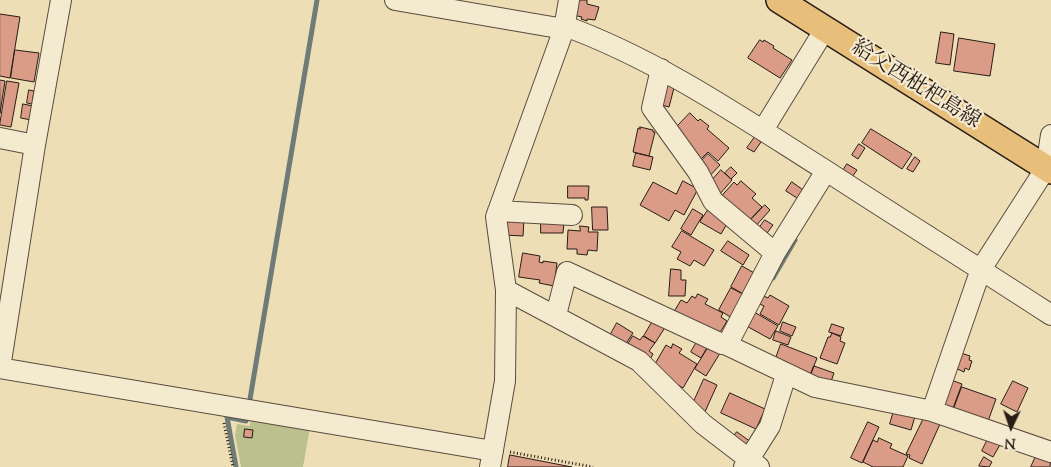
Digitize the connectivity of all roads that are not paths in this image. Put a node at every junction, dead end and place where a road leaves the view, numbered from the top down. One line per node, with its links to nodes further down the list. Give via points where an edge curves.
1 (61, 0): 11 (street)
2 (395, 0): 6 (street)
3 (569, 0): 6 (street)
4 (779, 0): 5 (main road, 給父西枇杷島線)
5 (814, 16): 8 (street); 12 (main road, 給父西枇杷島線)
6 (564, 27): 7 (street, via 597,38); 14 (street)
7 (661, 68): 8 (street); 16 (street, via 652,108 698,172 713,201)
8 (763, 130): 13 (street)
9 (1051, 135): 12 (street)
10 (0, 138): 11 (street)
11 (35, 145): 22 (street)
12 (1048, 170): 17 (street)
13 (826, 171): 16 (street); 17 (street)
14 (498, 211): 15 (street); 18 (street, via 496,217)
15 (572, 215)
16 (775, 253): 21 (street)
17 (981, 269): 19 (street); 24 (street)
18 (506, 290): 20 (street); 26 (street, via 505,381)
19 (1051, 314)
20 (556, 315): 21 (street, via 566,272); 27 (street, via 639,361 703,424)
21 (728, 345): 23 (street)
22 (0, 368): 26 (street)
23 (786, 375): 24 (street, via 815,388); 27 (street, via 770,426)
24 (932, 410): 25 (street)
25 (1051, 452)
26 (492, 456)
27 (750, 464)

